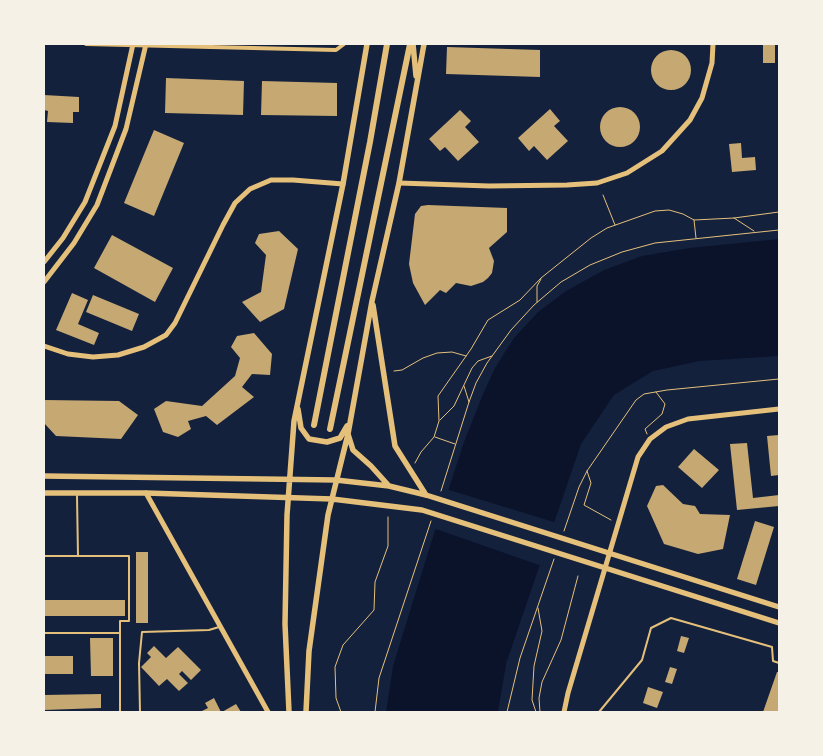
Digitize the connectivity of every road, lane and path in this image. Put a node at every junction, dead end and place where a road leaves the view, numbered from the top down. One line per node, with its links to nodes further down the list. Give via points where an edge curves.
1 (86, 44): 2 (street)
2 (133, 44): 9 (street); 21 (street, via 114,126 85,202)
3 (344, 44): 9 (street, via 336,50)
4 (367, 44): 12 (main road)
5 (387, 44): 38 (highway)
6 (412, 44): 10 (main road); 39 (highway)
7 (424, 44): 10 (main road)
8 (714, 44): 11 (street, via 702,98 690,120 662,150 627,173 597,183 567,185)
9 (146, 45): 23 (street, via 126,129 97,205 74,243)
10 (417, 86): 11 (main road)
11 (399, 183): 24 (main road)
12 (343, 184): 26 (street, via 271,180 250,189 235,204 223,225 176,323 166,335 144,347 118,355 93,357 68,354); 34 (main road)
13 (603, 195): 17 (path)
14 (779, 212): 15 (path)
15 (734, 218): 16 (path); 19 (path)
16 (694, 220): 17 (path, via 669,210 655,211); 20 (path)
17 (615, 226): 22 (path, via 591,238)
18 (779, 230): 19 (path)
19 (756, 232): 20 (path)
20 (696, 238): 25 (path, via 655,243 622,252 561,282)
21 (44, 262)
22 (541, 278): 25 (path); 27 (path, via 520,300 488,320)
23 (44, 282)
24 (372, 301): 36 (main road); 44 (main road, via 395,446)
25 (537, 302): 28 (path)
26 (44, 346)
27 (466, 356): 29 (path, via 452,352 437,353); 37 (path, via 438,396)
28 (493, 356): 31 (path, via 478,361); 33 (path)
29 (394, 371)
30 (779, 379): 32 (path)
31 (464, 386): 33 (path); 37 (path, via 454,406)
32 (656, 392): 42 (path, via 665,404 662,414 645,429); 45 (path, via 644,394 636,400)
33 (469, 402): 43 (path)
34 (298, 404): 36 (main road, via 301,428 309,439 327,442 340,438); 47 (main road)
35 (779, 409): 42 (street, via 688,419 666,427)
36 (350, 421): 40 (main road)
37 (440, 421): 41 (path)
38 (314, 425)
39 (330, 429)
40 (348, 434): 48 (main road); 49 (main road, via 353,450)
41 (434, 437): 43 (path); 44 (path)
42 (650, 439): 59 (street, via 638,457)
43 (456, 445): 50 (path)
44 (409, 468): 54 (main road)
45 (587, 471): 59 (path, via 591,483 584,505); 60 (path)
46 (44, 476): 47 (main road)
47 (290, 479): 48 (main road); 55 (main road)
48 (336, 480): 49 (main road); 56 (main road)
49 (389, 486): 54 (main road)
50 (440, 492)
51 (44, 493): 53 (main road)
52 (146, 493): 53 (main road); 55 (main road); 70 (street)
53 (77, 494): 64 (lane)
54 (426, 495): 62 (main road)
55 (288, 498): 56 (main road); 77 (main road, via 285,624)
56 (332, 499): 65 (main road, via 422,510); 78 (main road, via 309,651)
57 (388, 517): 79 (path, via 388,546 375,582 374,610 343,646 335,668 336,698)
58 (431, 520): 80 (path, via 380,678)
59 (618, 524): 62 (street)
60 (563, 533)
61 (557, 551): 67 (path)
62 (610, 554): 65 (street); 68 (main road)
63 (44, 556): 64 (lane)
64 (78, 556): 71 (lane, via 129,556 130,621 120,621)
65 (605, 567): 69 (main road); 84 (street)
66 (578, 576): 83 (path, via 561,640 542,682)
67 (538, 607): 81 (path, via 520,658); 82 (path, via 542,631 534,666 532,700)
68 (779, 607)
69 (779, 623)
70 (220, 627): 75 (lane, via 142,632); 76 (street)
71 (120, 632): 72 (lane); 74 (lane)
72 (44, 633)
73 (779, 663): 85 (lane, via 773,661 772,647 671,618 651,628 642,660)
74 (120, 712)
75 (140, 712)
76 (268, 712)
77 (289, 712)
78 (306, 712)
79 (341, 712)
80 (375, 712)
81 (507, 712)
82 (536, 712)
83 (540, 712)
84 (564, 712)
85 (599, 712)

